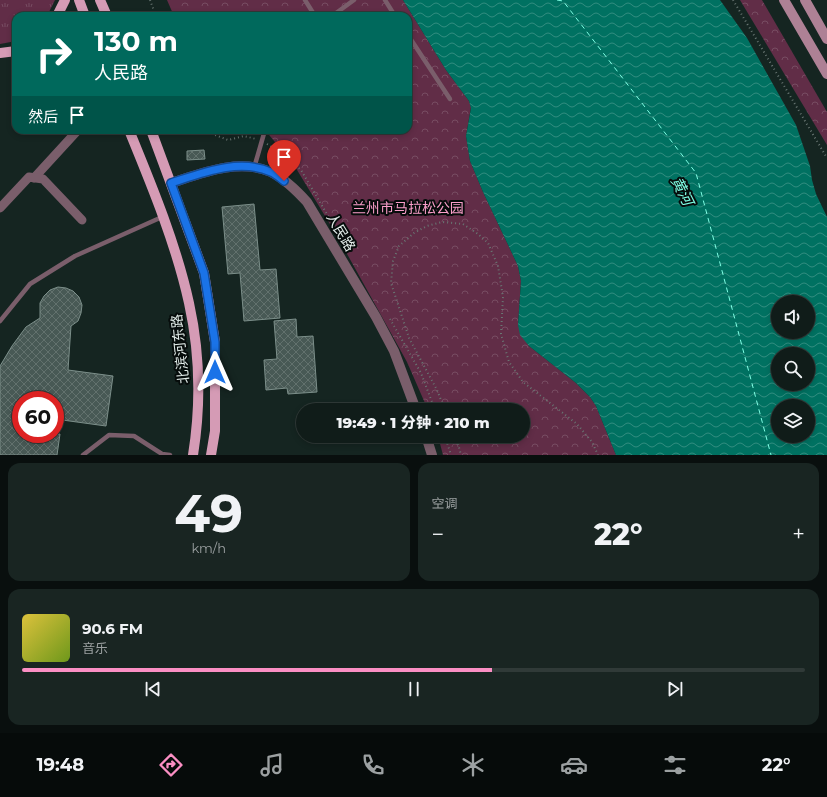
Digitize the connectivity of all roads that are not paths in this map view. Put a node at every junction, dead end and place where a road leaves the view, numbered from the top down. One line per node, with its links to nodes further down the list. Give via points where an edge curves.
1 (65, 0): 9 (main road)
2 (78, 0): 10 (main road)
3 (100, 0): 11 (main road)
4 (305, 0): 12 (lane)
5 (354, 0): 13 (lane)
6 (385, 0): 14 (lane)
7 (784, 0): 19 (main road)
8 (805, 0): 15 (main road)
9 (59, 12)
10 (82, 12)
11 (105, 12)
12 (313, 12)
13 (338, 12)
14 (393, 12)
15 (827, 39)
16 (412, 41): 20 (lane)
17 (12, 52): 18 (main road)
18 (0, 53)
19 (827, 74)
20 (450, 99)
21 (74, 134): 26 (street)
22 (131, 134): 29 (main road, 北滨河东路)
23 (153, 134): 27 (main road)
24 (264, 134): 25 (lane)
25 (254, 168): 27 (street, 人民路, via 223,168); 32 (street, 人民路, via 271,172 296,190 307,202 394,351)
26 (34, 178): 28 (street, via 29,177); 30 (street, via 43,178)
27 (171, 183): 37 (main road, via 204,273 215,342 215,431)
28 (0, 208)
29 (162, 217): 31 (lane, via 74,256 30,284); 36 (main road, 北滨河东路, via 189,303 196,352 198,398)
30 (82, 220)
31 (0, 321)
32 (413, 403)
33 (428, 443): 38 (street)
34 (83, 455): 35 (lane, via 109,435 134,436 162,454)
35 (170, 455)
36 (193, 455)
37 (211, 455)
38 (432, 455)

